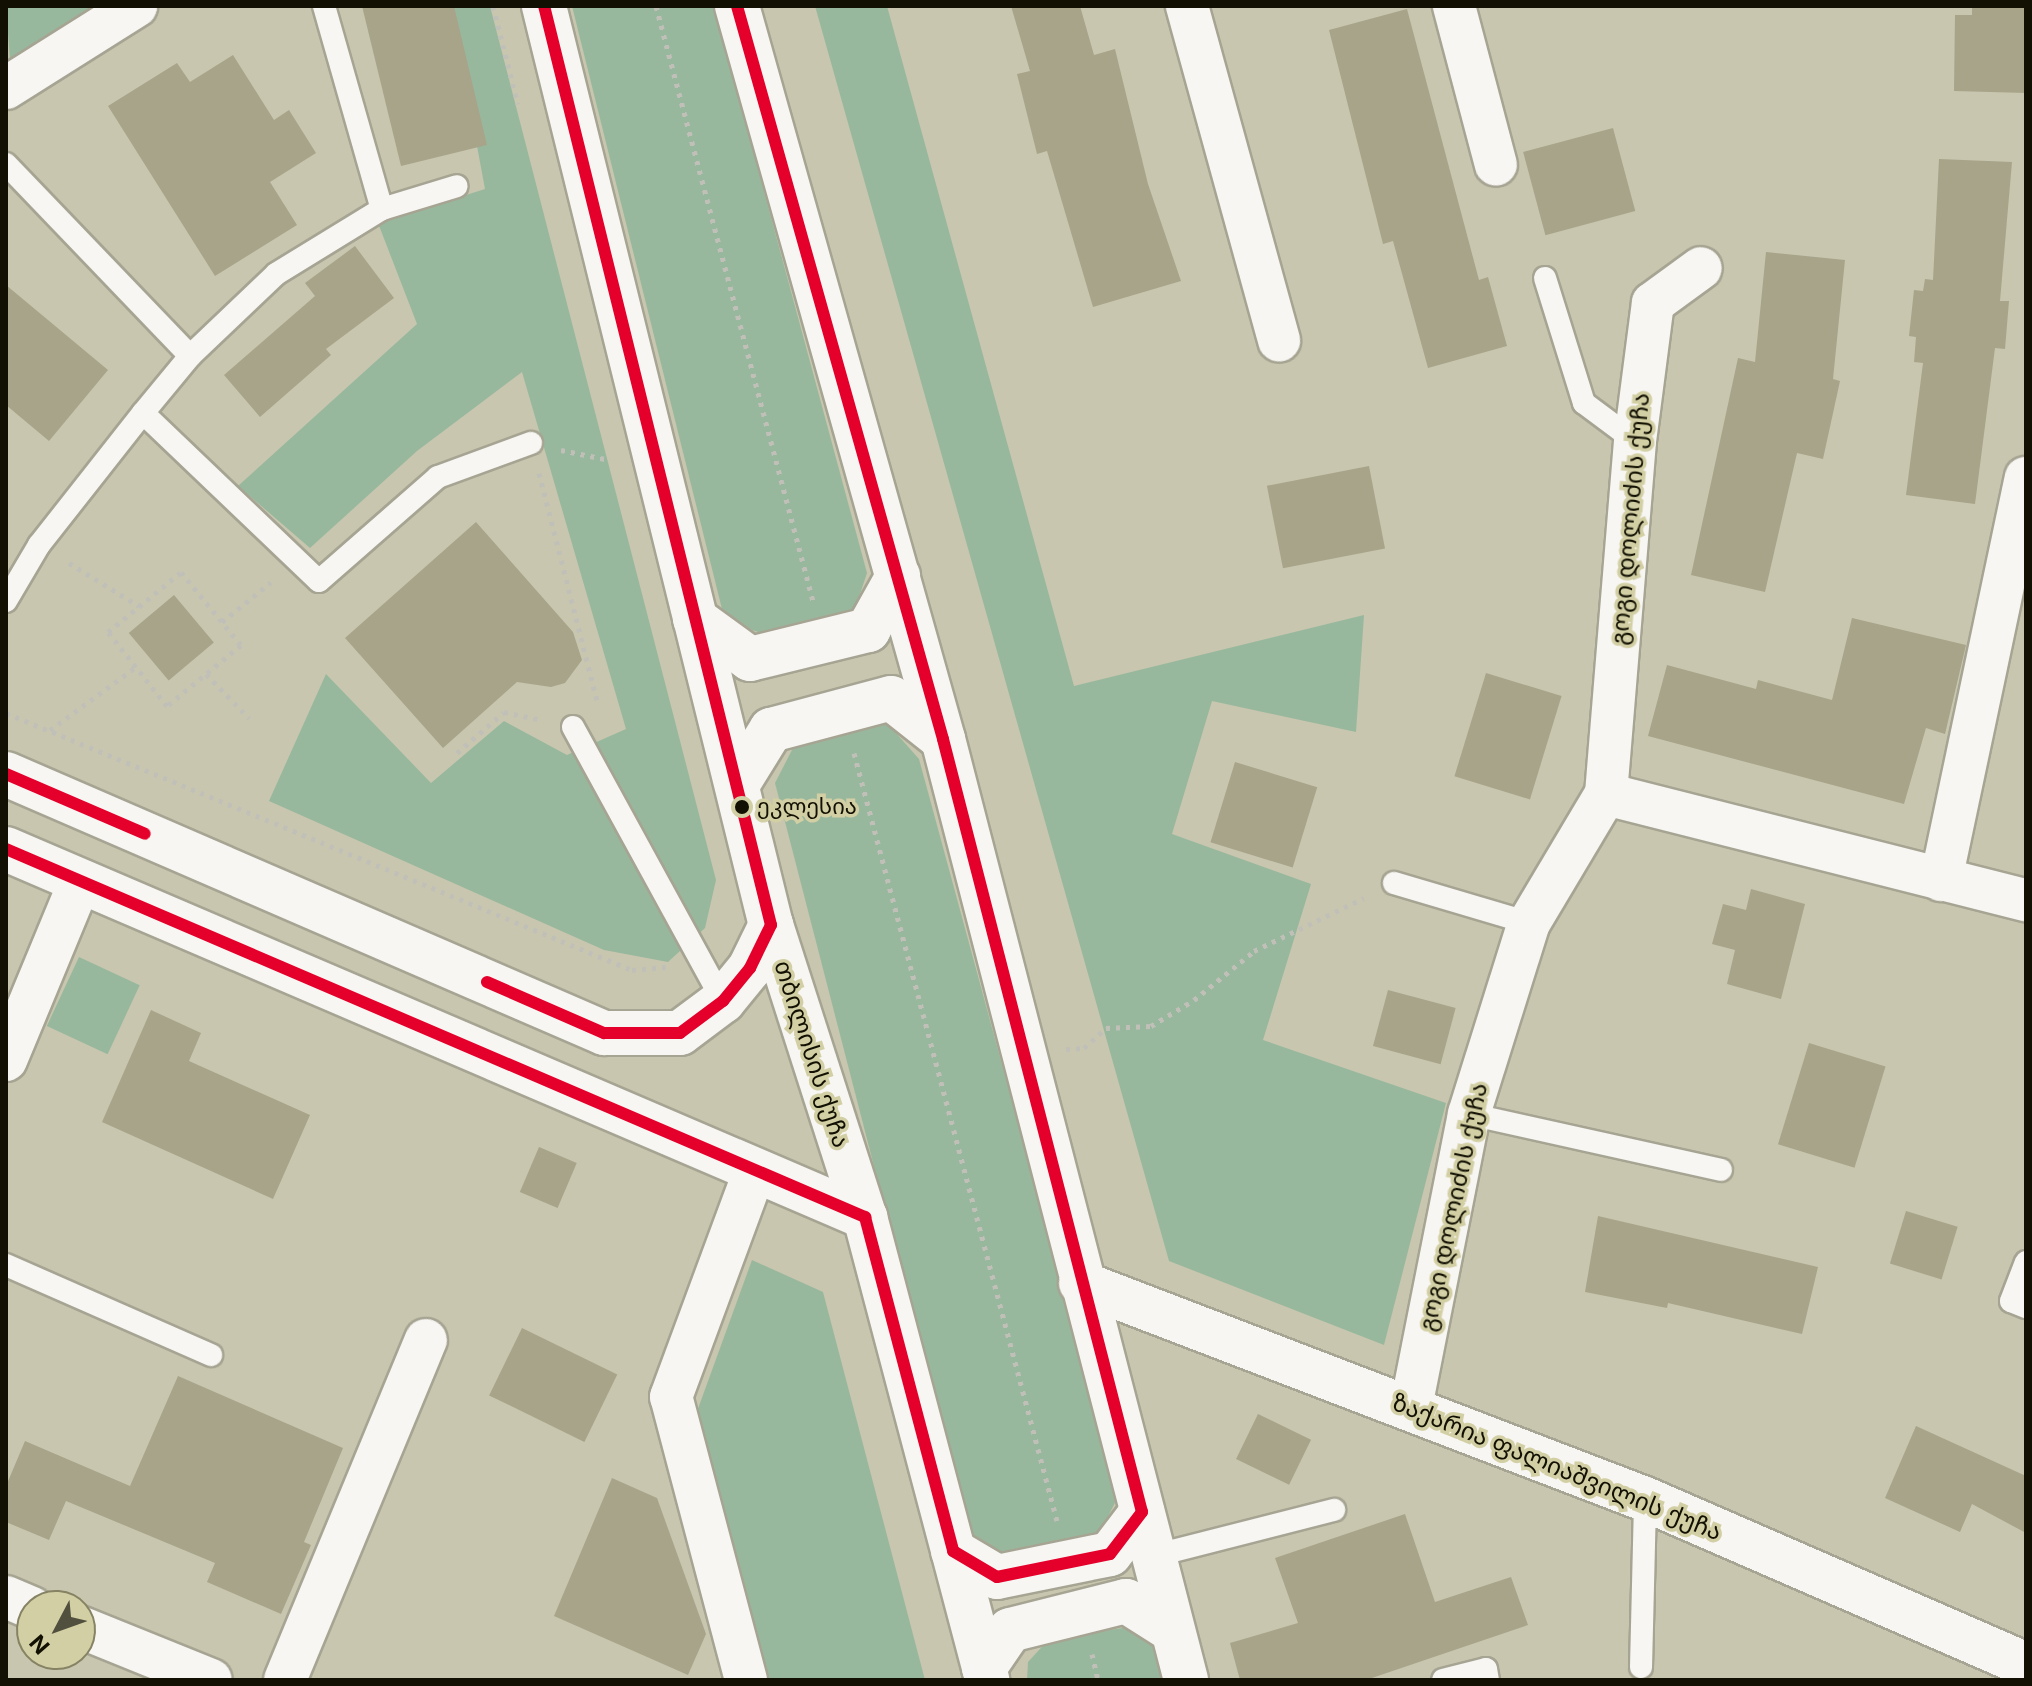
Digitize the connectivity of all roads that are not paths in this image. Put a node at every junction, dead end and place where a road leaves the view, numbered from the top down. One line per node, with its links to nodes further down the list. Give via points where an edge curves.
1 (136, 6): 7 (street)
2 (324, 6): 11 (lane)
3 (544, 6): 22 (main road, თბილისის ქუჩა)
4 (737, 6): 20 (main road)
5 (1187, 6): 14 (street)
6 (1454, 6): 9 (street)
7 (6, 88)
8 (6, 164): 15 (lane)
9 (1496, 165)
10 (457, 186): 11 (lane)
11 (382, 209): 15 (lane, via 276,274)
12 (1701, 268): 17 (street, გოგი დოლიძის ქუჩა, via 1653,303)
13 (1545, 278): 17 (lane, via 1584,403)
14 (1279, 341)
15 (190, 356): 16 (lane)
16 (143, 413): 18 (lane, via 319,581 438,477); 21 (lane, via 39,545)
17 (1635, 441): 27 (street, გოგი დოლიძის ქუჩა)
18 (531, 443)
19 (2026, 478): 29 (street)
20 (898, 576): 22 (main road, via 868,630 750,659); 24 (main road)
21 (6, 601)
22 (695, 619): 26 (main road, თბილისის ქუჩა)
23 (573, 727): 35 (lane)
24 (943, 739): 26 (main road, via 891,698 771,730); 43 (main road, via 1027,1052)
25 (6, 774): 35 (main road, via 604,1033 680,1033)
26 (737, 785): 34 (main road, თბილისის ქუჩა)
27 (1606, 794): 29 (street); 33 (street, გოგი დოლიძის ქუჩა)
28 (6, 849): 30 (main road)
29 (1941, 880): 32 (street)
30 (80, 881): 36 (street); 38 (main road)
31 (1394, 883): 33 (lane)
32 (2026, 900)
33 (1529, 923): 37 (street, გოგი დოლიძის ქუჩა)
34 (771, 925): 35 (main road, via 750,968); 40 (main road, თბილისის ქუჩა)
35 (723, 1001)
36 (6, 1060)
37 (1469, 1114): 39 (lane); 47 (street, გოგი დოლიძის ქუჩა)
38 (755, 1170): 40 (main road); 60 (street, via 671,1397)
39 (1721, 1170)
40 (865, 1217): 51 (main road, თბილისის ქუჩა)
41 (2026, 1262): 44 (lane, via 2011,1301)
42 (6, 1265): 46 (lane)
43 (1081, 1283): 47 (main road, ზაქარია ფალიაშვილის ქუჩა); 50 (main road)
44 (2026, 1307)
45 (426, 1340): 59 (street)
46 (211, 1355)
47 (1411, 1407): 48 (main road, ზაქარია ფალიაშვილის ქუჩა)
48 (1645, 1499): 55 (main road, ზაქარია ფალიაშვილის ქუჩა); 56 (lane)
49 (1334, 1510): 52 (lane)
50 (1142, 1512): 51 (main road, via 1110,1554 997,1577); 52 (main road)
51 (953, 1551): 57 (main road, თბილისის ქუჩა)
52 (1153, 1556): 53 (main road)
53 (1172, 1630): 57 (main road, via 1126,1601 1010,1630); 61 (main road)
54 (96, 1633): 58 (street)
55 (2026, 1665)
56 (1641, 1667)
57 (986, 1674)
58 (211, 1680)
59 (285, 1680)
60 (746, 1680)
61 (1186, 1680)
62 (1443, 1680): 63 (lane, via 1486,1669)
63 (1488, 1680)

